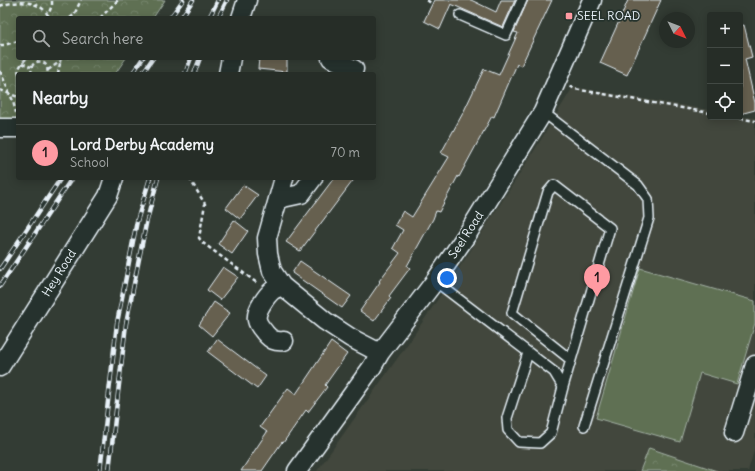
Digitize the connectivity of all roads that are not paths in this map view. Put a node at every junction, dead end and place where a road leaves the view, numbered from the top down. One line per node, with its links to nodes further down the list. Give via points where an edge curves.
1 (522, 0): 3 (lane, via 506,35)
2 (592, 0): 8 (street, Seel Road)
3 (460, 15)
4 (232, 60): 7 (street)
5 (335, 60): 6 (street)
6 (354, 69)
7 (228, 72)
8 (543, 112): 13 (street, Seel Road); 22 (lane, via 638,185 648,199 649,218)
9 (113, 180): 20 (street, Hey Road, via 108,196)
10 (283, 180): 12 (street)
11 (312, 180): 12 (street, via 301,194)
12 (278, 199): 14 (street, via 267,238)
13 (435, 281): 16 (street, Seel Road); 17 (lane)
14 (276, 290): 15 (street, via 259,308 256,318 259,326 275,342); 16 (street, via 351,338)
15 (284, 341)
16 (380, 353): 24 (street, Seel Road)
17 (528, 353): 21 (lane, via 554,372); 21 (lane, via 507,418 508,430 519,442 540,443 551,433)
18 (571, 360): 18 (lane, via 610,228 554,185 548,192 512,313); 21 (lane)
19 (755, 365): 23 (street)
20 (0, 367)
21 (562, 387)
22 (584, 426)
23 (734, 433)
24 (297, 471)

